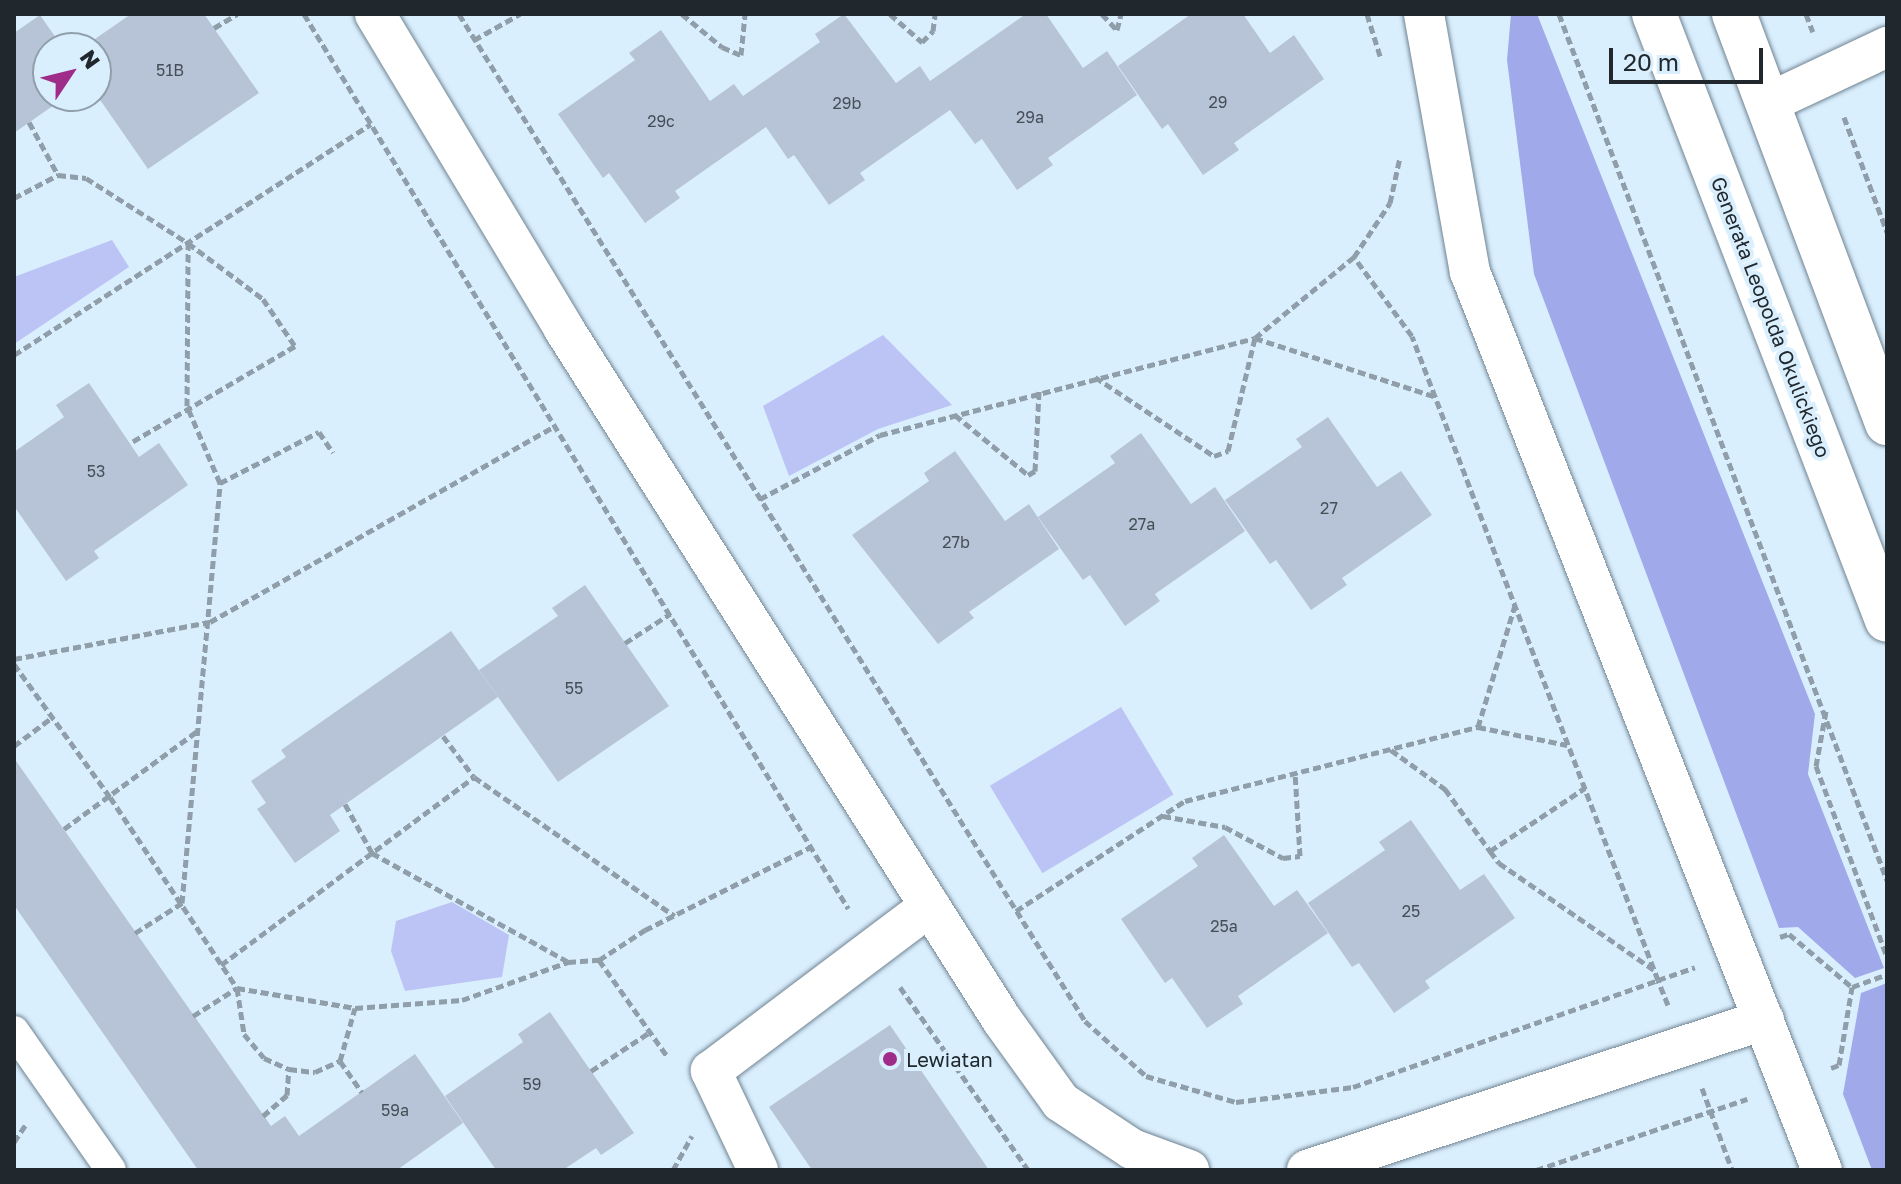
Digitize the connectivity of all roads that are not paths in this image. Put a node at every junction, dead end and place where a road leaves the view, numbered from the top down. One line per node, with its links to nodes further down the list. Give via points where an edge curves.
1 (375, 14): 9 (street, via 564,329)
2 (1424, 14): 10 (street, via 1470,272)
3 (1654, 14): 8 (main road, Generała Leopolda Okulickiego)
4 (1734, 14): 6 (main road)
5 (1887, 47): 6 (street)
6 (1768, 103): 7 (main road)
7 (1887, 423)
8 (1887, 620)
9 (930, 906): 13 (street, via 711,1071); 14 (street, via 1061,1102 1132,1149)
10 (1764, 1020): 15 (street); 16 (street)
11 (14, 1031): 12 (street)
12 (111, 1170)
13 (758, 1170)
14 (1189, 1170)
15 (1307, 1170)
16 (1822, 1170)

